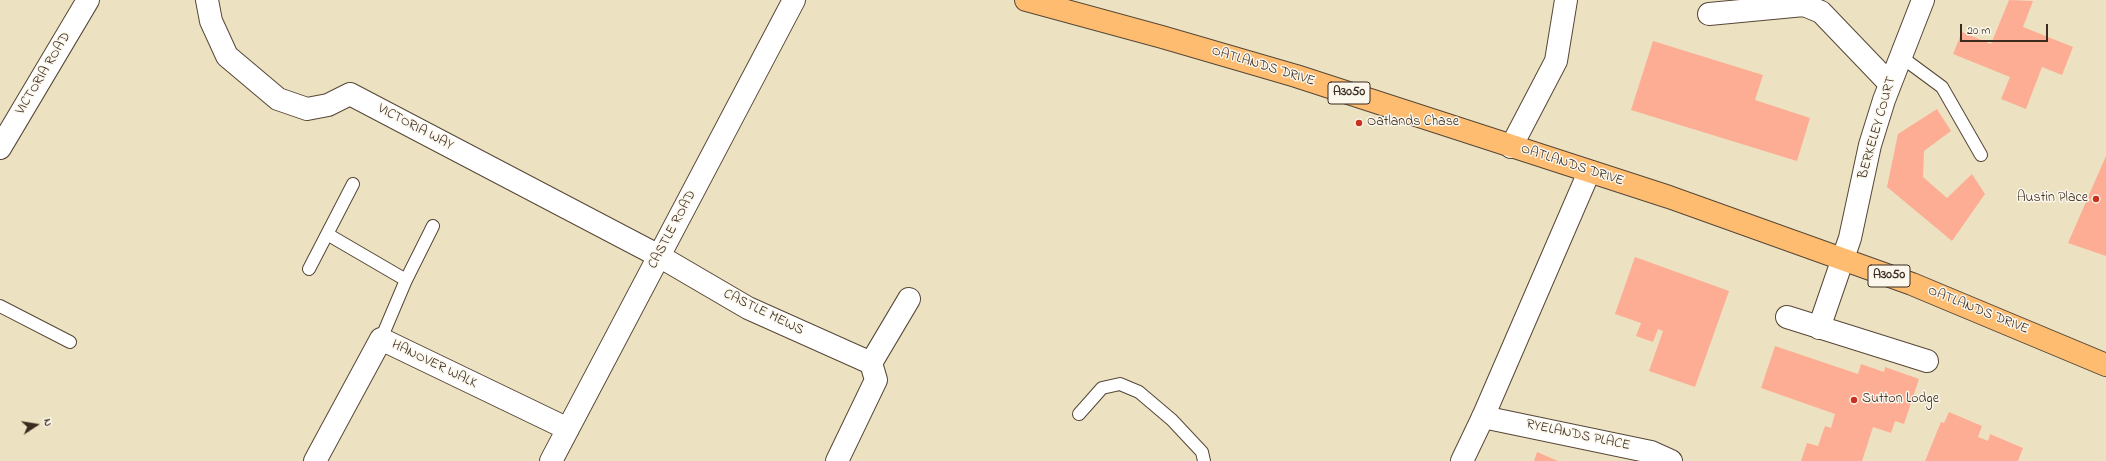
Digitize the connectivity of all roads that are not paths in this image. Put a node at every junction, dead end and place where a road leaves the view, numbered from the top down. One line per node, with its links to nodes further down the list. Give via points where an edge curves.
1 (88, 0): 11 (street, VICTORIA ROAD)
2 (207, 0): 18 (street, VICTORIA WAY, via 211,21 227,56 278,99 307,109 328,105 350,94)
3 (794, 0): 18 (street, CASTLE ROAD)
4 (1026, 0): 12 (main road, OATLANDS DRIVE / A3050, via 1162,36 1296,76)
5 (1566, 0): 12 (street, via 1556,61)
6 (1923, 0): 9 (street, BERKELEY COURT)
7 (1827, 6): 8 (street, via 1804,5); 10 (street)
8 (1709, 14)
9 (1900, 56): 10 (street, BERKELEY COURT); 13 (lane, via 1942,87)
10 (1890, 84): 19 (street, BERKELEY COURT, via 1870,145 1850,238)
11 (3, 138)
12 (1511, 147): 14 (main road, OATLANDS DRIVE / A3050)
13 (1981, 155)
14 (1588, 172): 19 (main road, OATLANDS DRIVE / A3050, via 1669,197); 32 (street)
15 (353, 184): 17 (lane)
16 (433, 226): 21 (lane)
17 (327, 234): 20 (lane); 21 (lane)
18 (659, 256): 29 (street, CASTLE MEWS, via 748,308); 33 (street, CASTLE ROAD)
19 (1842, 259): 25 (street, BERKELEY COURT); 30 (main road, OATLANDS DRIVE / A3050, via 1912,284)
20 (309, 269)
21 (406, 280): 26 (lane)
22 (909, 299): 29 (street)
23 (0, 306): 27 (lane)
24 (1787, 318): 25 (street)
25 (1819, 328): 28 (street)
26 (381, 340): 33 (street, HANOVER WALK); 34 (street, HANOVER WALK)
27 (70, 342)
28 (1927, 361)
29 (871, 363): 36 (street, via 876,380)
30 (2106, 364)
31 (1079, 414): 37 (lane, via 1102,388 1120,384 1139,392 1172,420 1202,452)
32 (1484, 417): 38 (street); 39 (street, RYELANDS PLACE, via 1644,450)
33 (568, 429): 35 (street, CASTLE ROAD)
34 (316, 461)
35 (551, 461)
36 (837, 461)
37 (1204, 461)
38 (1462, 461)
39 (1671, 461)

